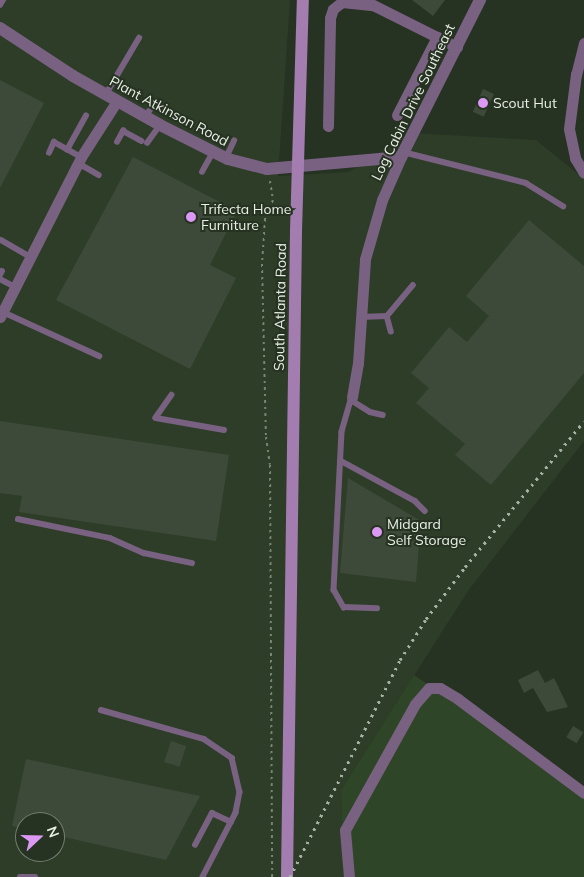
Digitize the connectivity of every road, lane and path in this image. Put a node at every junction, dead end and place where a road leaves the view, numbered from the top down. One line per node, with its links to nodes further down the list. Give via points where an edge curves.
1 (3, 0): 4 (lane)
2 (303, 0): 25 (main road, South Atlanta Road)
3 (480, 0): 9 (street, Log Cabin Drive Southeast)
4 (0, 5)
5 (0, 28): 10 (street, Plant Atkinson Road)
6 (437, 37): 9 (street); 12 (street); 16 (street, via 373,6 342,2 333,9 330,18)
7 (139, 38): 10 (lane)
8 (584, 43): 28 (street, via 576,74 569,129 575,158)
9 (457, 47): 22 (street, Log Cabin Drive Southeast)
10 (111, 98): 14 (street, Plant Atkinson Road); 24 (street)
11 (156, 101): 14 (lane)
12 (397, 115)
13 (86, 116): 19 (lane)
14 (145, 117): 15 (street, Plant Atkinson Road)
15 (160, 125): 18 (lane, via 145,142 123,131); 20 (street, Plant Atkinson Road)
16 (328, 126)
17 (234, 141): 23 (lane)
18 (117, 142)
19 (67, 150): 21 (lane, via 54,142); 24 (lane)
20 (213, 152): 23 (street, Plant Atkinson Road); 27 (lane)
21 (48, 153)
22 (402, 155): 25 (street, Plant Atkinson Road); 30 (lane, via 526,183); 37 (street, Log Cabin Drive Southeast, via 382,200 369,244)
23 (226, 158): 26 (street, Plant Atkinson Road)
24 (80, 160): 29 (lane); 32 (street)
25 (298, 166): 26 (street, Plant Atkinson Road); 58 (main road, South Atlanta Road)
26 (266, 169): 57 (path, via 273,192 265,219 262,264 266,437 270,465)
27 (202, 172)
28 (584, 172)
29 (99, 175)
30 (563, 206)
31 (1, 240): 32 (lane)
32 (31, 257): 35 (street)
33 (1, 275): 35 (lane)
34 (413, 285): 38 (lane)
35 (15, 287): 36 (street)
36 (1, 315): 40 (lane)
37 (360, 316): 38 (lane); 42 (street, Log Cabin Drive Southeast, via 358,363)
38 (387, 316): 39 (lane)
39 (391, 331)
40 (100, 356)
41 (172, 395): 44 (lane, via 156,418)
42 (351, 398): 43 (lane, via 370,412); 45 (lane, via 344,420)
43 (384, 415)
44 (224, 430)
45 (341, 461): 46 (lane, via 415,501); 49 (lane, via 334,590 344,607)
46 (424, 511)
47 (18, 519): 48 (lane, via 110,538 144,553)
48 (192, 563)
49 (377, 608)
50 (101, 710): 52 (lane, via 204,739 232,758 240,792)
51 (584, 793): 59 (street, via 486,718 440,688 429,688 415,704 345,830)
52 (231, 822): 53 (lane, via 212,813); 56 (lane)
53 (195, 845)
54 (20, 877): 55 (lane)
55 (36, 877)
56 (203, 877)
57 (272, 877)
58 (287, 877)
59 (349, 877)

